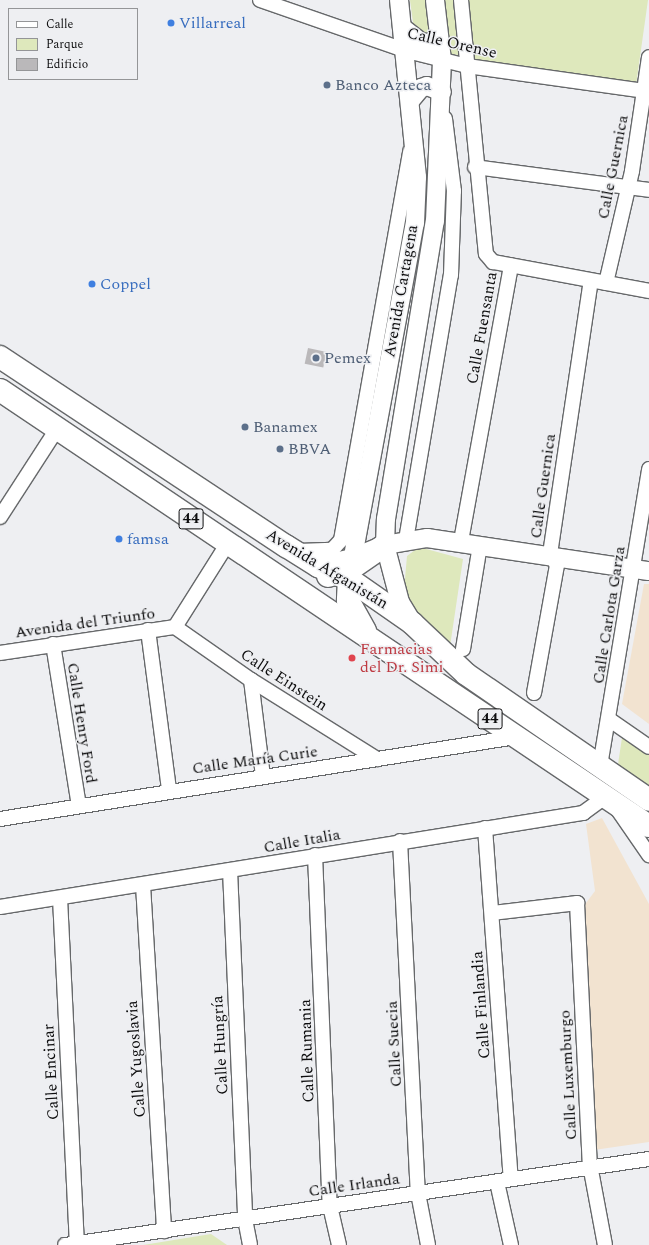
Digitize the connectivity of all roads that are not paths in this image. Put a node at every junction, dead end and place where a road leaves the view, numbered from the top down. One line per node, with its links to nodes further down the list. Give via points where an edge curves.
1 (260, 0): 7 (street, Calle Orense)
2 (400, 0): 5 (street, Avenida Cartagena)
3 (435, 0): 6 (street, Avenida Cartagena)
4 (461, 0): 10 (street, Calle Fuensanta)
5 (404, 28): 6 (street, via 422,43); 7 (street, Avenida Cartagena)
6 (440, 42): 9 (street, Avenida Cartagena)
7 (407, 52): 9 (street, Calle Orense); 13 (street, Avenida Cartagena)
8 (649, 57): 11 (street, Calle Guernica)
9 (442, 60): 10 (street, Calle Orense); 12 (street, Avenida Cartagena)
10 (467, 66): 11 (street, Calle Orense); 15 (street, Calle Fuensanta)
11 (644, 91): 16 (street, Calle Guernica)
12 (442, 92): 13 (street, via 427,86 421,88); 28 (street, via 454,191 451,275); 31 (street, Avenida Cartagena, via 435,221 386,519)
13 (410, 101): 14 (street, Avenida Cartagena)
14 (414, 135): 33 (street, via 341,540 332,550); 35 (street, Avenida Cartagena, via 417,177 414,223)
15 (475, 167): 16 (street); 18 (street, Calle Fuensanta, via 486,254 492,262)
16 (628, 187): 17 (street); 20 (street, Calle Guernica)
17 (649, 190)
18 (511, 265): 19 (street); 29 (street, Calle Fuensanta)
19 (591, 281): 20 (street); 34 (street, Calle Guernica)
20 (606, 283): 21 (street)
21 (649, 291)
22 (0, 357): 25 (main road, Avenida Afganistán / 44)
23 (0, 390): 24 (main road, Avenida Afganistán / 44)
24 (58, 429): 25 (main road, via 82,424 127,450); 27 (street); 30 (main road, Avenida Afganistán / 44)
25 (140, 450): 33 (main road, Avenida Afganistán / 44)
26 (649, 469): 36 (street, Calle Carlota Garza)
27 (1, 514)
28 (406, 540): 29 (street); 31 (street)
29 (461, 541): 32 (street)
30 (228, 543): 35 (main road, via 297,575 312,578); 38 (street); 40 (main road, Avenida Afganistán / 44)
31 (385, 544): 35 (main road); 37 (street, Avenida Cartagena, via 400,602)
32 (480, 545): 34 (street); 42 (street)
33 (294, 550): 35 (main road, Avenida Afganistán / 44, via 318,566)
34 (550, 554): 36 (street); 45 (street, Calle Guernica, via 557,565)
35 (347, 570): 37 (main road, Avenida Afganistán / 44); 40 (main road, via 348,600)
36 (641, 570): 46 (street, Calle Carlota Garza)
37 (412, 623): 50 (main road, Avenida Afganistán / 44, via 466,674)
38 (174, 627): 39 (street, Avenida del Triunfo); 44 (street, Calle Einstein)
39 (148, 630): 41 (street, Avenida del Triunfo); 52 (street)
40 (367, 634): 47 (main road, Avenida Afganistán / 44)
41 (53, 644): 43 (street, Avenida del Triunfo); 55 (street, Calle Henry Ford)
42 (463, 649)
43 (0, 653)
44 (251, 680): 49 (street, Calle Einstein); 51 (street)
45 (534, 693)
46 (610, 720): 48 (street); 50 (street, Calle Carlota Garza)
47 (516, 736): 49 (street, Calle María Curie); 54 (main road, Avenida Afganistán / 44)
48 (649, 747)
49 (377, 759): 51 (street, Calle María Curie)
50 (600, 766): 53 (main road, Avenida Afganistán / 44)
51 (263, 776): 52 (street, Calle María Curie)
52 (169, 790): 55 (street, Calle María Curie)
53 (646, 798)
54 (609, 800): 57 (main road, Avenida Afganistán / 44); 58 (street, Calle Italia, via 583,813); 61 (street)
55 (79, 806): 56 (street, Calle María Curie)
56 (0, 819)
57 (640, 821)
58 (485, 828): 59 (street, Calle Italia); 66 (street, Calle Finlandia)
59 (400, 841): 60 (street, Calle Italia); 70 (street, Calle Suecia)
60 (315, 855): 62 (street, Calle Italia); 71 (street, Calle Rumania)
61 (649, 855)
62 (230, 870): 63 (street, Calle Italia); 72 (street, Calle Hungría)
63 (142, 885): 64 (street, Calle Italia); 73 (street, Calle Yugoslavia)
64 (60, 898): 65 (street, Calle Italia); 74 (street, Calle Encinar)
65 (0, 907)
66 (492, 913): 68 (street, Calle Luxemburgo, via 577,903); 69 (street, Calle Finlandia)
67 (649, 1158): 68 (street, Calle Irlanda)
68 (590, 1165): 69 (street, Calle Irlanda); 79 (street, Calle Luxemburgo)
69 (504, 1180): 70 (street, Calle Irlanda); 78 (street, Calle Finlandia)
70 (418, 1193): 71 (street, Calle Irlanda); 77 (street, Calle Suecia)
71 (330, 1206): 72 (street, Calle Irlanda); 76 (street, Calle Rumania)
72 (245, 1219): 73 (street, Calle Irlanda); 75 (street, Calle Hungría)
73 (164, 1231): 74 (street, Calle Irlanda)
74 (73, 1244)
75 (250, 1245)
76 (339, 1245)
77 (428, 1245)
78 (511, 1245)
79 (605, 1245)

